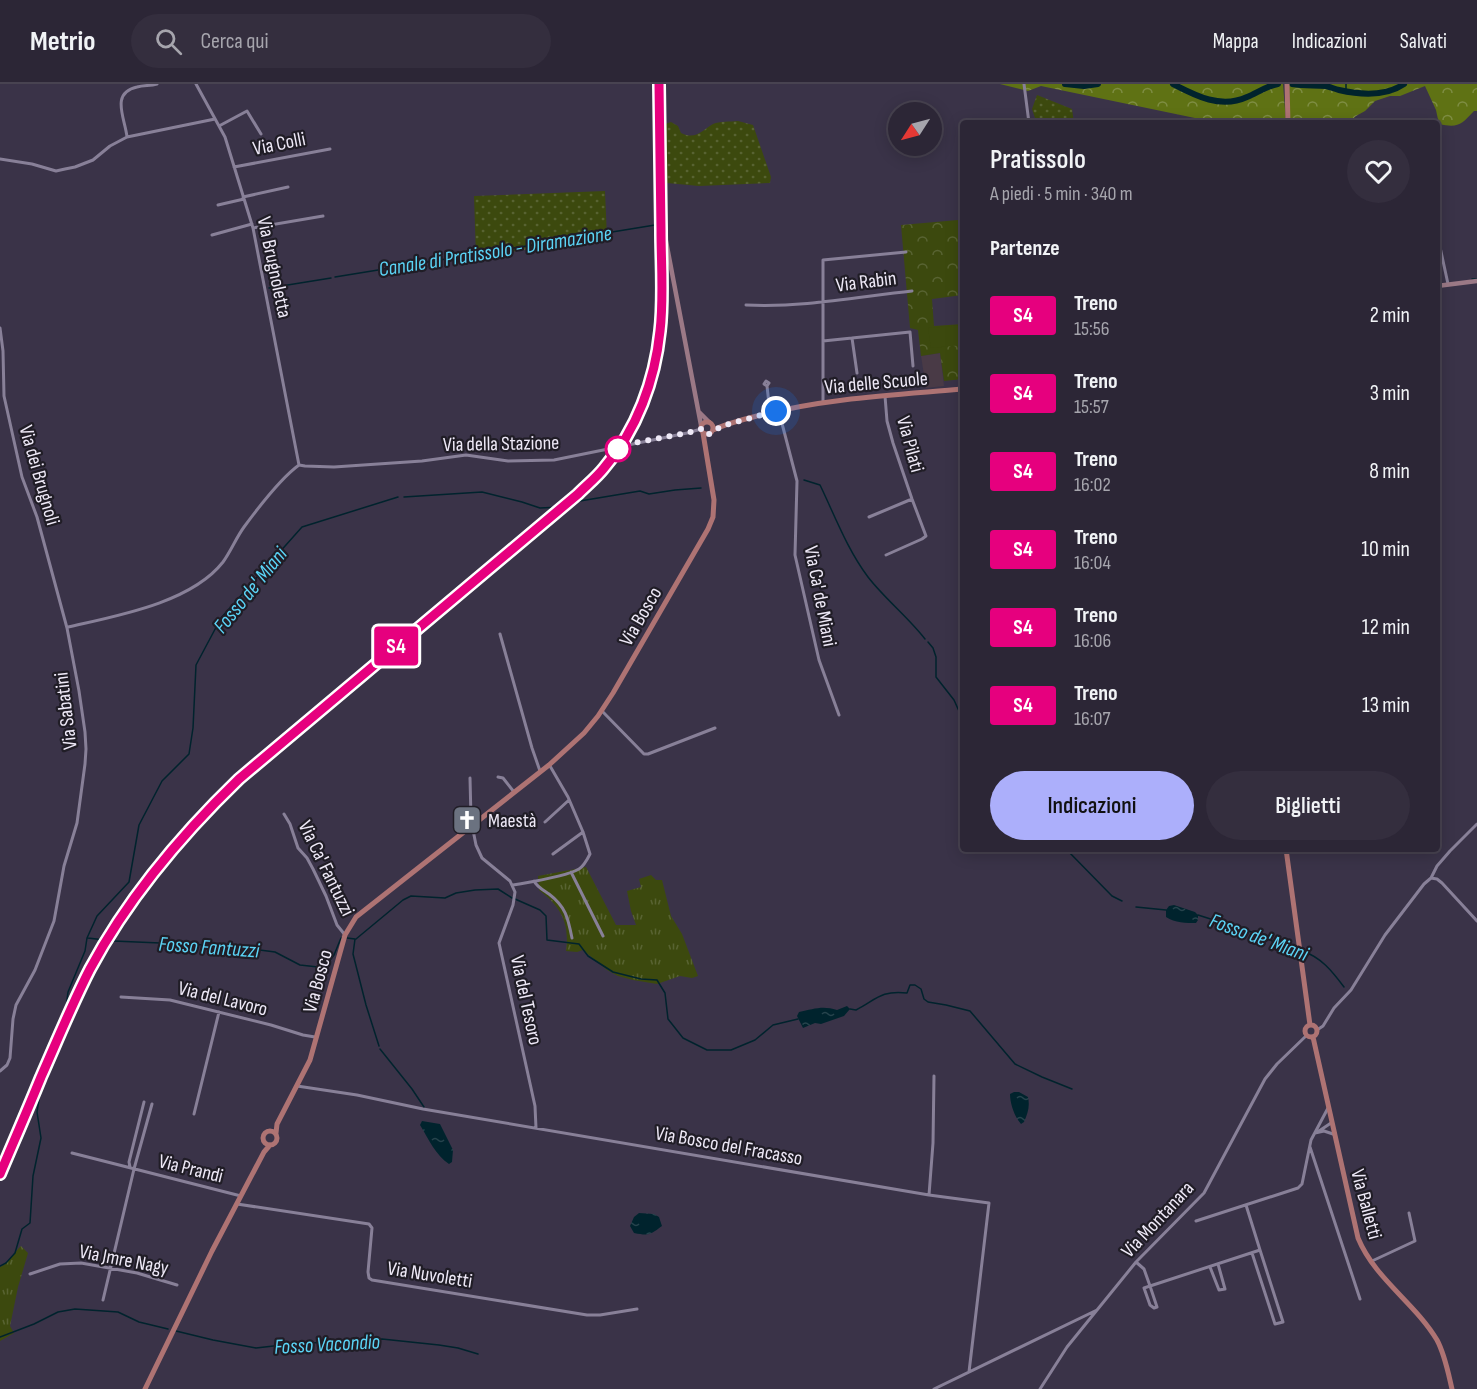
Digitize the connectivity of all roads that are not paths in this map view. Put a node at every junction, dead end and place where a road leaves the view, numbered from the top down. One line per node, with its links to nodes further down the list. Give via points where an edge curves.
1 (157, 84): 11 (street, via 129,90 120,100)
2 (196, 84): 6 (street, Via Brugnoletta)
3 (662, 84): 40 (main road, Via Bosco, via 665,236)
4 (1024, 84): 7 (street)
5 (1287, 84): 8 (main road)
6 (215, 119): 9 (street, Via Brugnoletta); 11 (street)
7 (1029, 120)
8 (1288, 120)
9 (219, 126): 10 (street, via 247,111); 14 (street, Via Brugnoletta)
10 (261, 134)
11 (127, 137): 13 (street, via 93,160 56,171)
12 (330, 149): 14 (street, Via Colli)
13 (0, 159)
14 (234, 167): 16 (street, Via Brugnoletta)
15 (288, 187): 16 (street)
16 (243, 198): 17 (street); 19 (street, Via Brugnoletta)
17 (218, 205)
18 (322, 216): 19 (street)
19 (253, 226): 20 (street); 48 (street, Via Brugnoletta)
20 (212, 236)
21 (1440, 247): 24 (street)
22 (906, 252): 27 (street, via 823,260)
23 (1477, 281): 24 (main road)
24 (1448, 284): 25 (main road)
25 (1440, 285)
26 (912, 291): 27 (street, Via Rabin)
27 (823, 302): 28 (street, Via Rabin); 33 (street)
28 (746, 305)
29 (0, 328): 52 (street, Via dei Brugnoli, via 4,396 22,477)
30 (910, 332): 31 (street); 32 (street); 34 (street)
31 (915, 332)
32 (852, 338): 33 (street); 35 (street)
33 (823, 340): 39 (street)
34 (913, 366)
35 (857, 373)
36 (767, 386): 42 (street)
37 (960, 389): 38 (main road, Via delle Scuole)
38 (885, 396): 39 (main road, Via delle Scuole); 49 (street, Via Pilati, via 887,421)
39 (823, 402): 41 (main road, Via delle Scuole)
40 (698, 410): 43 (main road, Via Bosco); 45 (main road, Via Bosco)
41 (778, 411): 42 (main road, Via delle Scuole); 55 (street, Via Ca' de Miani, via 797,481 795,555 802,594 819,660)
42 (770, 413): 44 (main road, Via delle Scuole)
43 (710, 422): 44 (main road); 45 (main road, via 704,422); 46 (main road, Via Bosco)
44 (722, 426): 46 (main road, Via delle Scuole)
45 (702, 429): 46 (main road, via 707,434); 47 (main road, Via Bosco); 48 (street, Via della Stazione, via 554,459 508,461 466,455 334,467)
46 (712, 431): 47 (main road, Via Bosco)
47 (707, 452): 54 (main road, Via Bosco, via 715,509 710,524)
48 (299, 465): 52 (street, via 244,526 222,562 205,580 133,611)
49 (912, 499): 50 (street, Via Pilati); 51 (street, Via Pilati, via 926,536)
50 (869, 517)
51 (886, 555)
52 (67, 628): 84 (street, Via Sabatini, via 86,740 80,805 54,921 18,1001 9,1062)
53 (500, 634): 58 (street)
54 (602, 711): 56 (street, via 644,754); 57 (main road, Via Bosco)
55 (839, 715)
56 (715, 728)
57 (549, 765): 58 (main road, Via Bosco); 62 (street)
58 (541, 772): 61 (main road, Via Bosco)
59 (498, 777): 61 (street)
60 (470, 778): 65 (street)
61 (514, 792): 65 (main road, Via Bosco)
62 (569, 800): 64 (street); 67 (street)
63 (284, 814): 76 (street, Via Ca' Fantuzzi, via 298,848 314,868)
64 (545, 822)
65 (472, 824): 73 (street, via 482,858); 76 (main road, Via Bosco, via 368,906)
66 (1477, 824): 71 (street, via 1450,851)
67 (583, 832): 69 (street); 70 (street, via 590,854 580,868)
68 (1286, 852): 80 (main road)
69 (553, 854)
70 (571, 872): 72 (street); 75 (street)
71 (1431, 878): 74 (street, via 1442,883); 81 (street, via 1374,951 1351,990)
72 (534, 881): 73 (street); 77 (street, via 563,908)
73 (513, 885): 92 (street, Via del Tesoro, via 513,905 499,944 535,1106)
74 (1477, 921)
75 (603, 936)
76 (344, 938): 83 (main road, Via Bosco)
77 (572, 938)
78 (121, 997): 79 (street, Via del Lavoro, via 170,1000)
79 (219, 1012): 83 (street, Via del Lavoro); 90 (street)
80 (1310, 1025): 81 (main road); 82 (main road, via 1306,1029)
81 (1317, 1030): 82 (main road, via 1317,1034)
82 (1310, 1036): 89 (main road, Via Balletti); 108 (street, Via Montanara, via 1264,1079 1204,1193)
83 (317, 1037): 86 (main road, Via Bosco)
84 (0, 1071)
85 (934, 1076): 100 (street)
86 (297, 1086): 92 (street, Via Bosco del Fracasso); 94 (main road, Via Bosco)
87 (144, 1102): 99 (street, Via Prandi, via 129,1162)
88 (152, 1104): 99 (street, Via Prandi)
89 (1328, 1107): 91 (main road, Via Balletti); 93 (street)
90 (194, 1114)
91 (1331, 1122): 93 (street, via 1326,1120); 95 (main road, Via Balletti)
92 (536, 1128): 100 (street, Via Bosco del Fracasso)
93 (1316, 1131): 95 (street); 97 (street)
94 (273, 1132): 96 (main road, Via Bosco, via 277,1140); 96 (main road, Via Bosco, via 263,1134)
95 (1334, 1135): 109 (main road, Via Balletti, via 1356,1234)
96 (267, 1144): 101 (main road, Via Bosco)
97 (1309, 1145): 103 (street, via 1298,1188); 116 (street)
98 (72, 1153): 99 (street, Via Prandi)
99 (132, 1169): 101 (street, Via Prandi); 112 (street, Via Prandi)
100 (929, 1195): 120 (street, Via Bosco del Fracasso, via 989,1203)
101 (241, 1196): 102 (main road, Via Bosco)
102 (237, 1204): 118 (street, Via Nuvoletti, via 369,1224 372,1228 368,1272 372,1280 587,1315); 121 (main road, Via Bosco)
103 (1246, 1205): 105 (street); 106 (street)
104 (1409, 1213): 109 (street, via 1415,1241)
105 (1196, 1221)
106 (1260, 1250): 107 (street); 107 (street, via 1283,1322 1275,1324)
107 (1252, 1253): 110 (street)
108 (1136, 1262): 115 (street, via 1144,1269); 119 (street, Via Montanara)
109 (1371, 1262): 124 (main road, Via Balletti, via 1431,1332 1443,1353)
110 (1218, 1264): 111 (street); 111 (street, via 1225,1289 1219,1290)
111 (1210, 1267): 115 (street)
112 (110, 1269): 113 (street, Via Jmre Nagy, via 70,1263); 114 (street, Via Jmre Nagy); 117 (street, Via Prandi)
113 (30, 1274)
114 (177, 1285)
115 (1150, 1286): 115 (street, via 1144,1288 1154,1308 1157,1307)
116 (1360, 1299)
117 (103, 1300)
118 (637, 1309)
119 (1099, 1309): 120 (street); 123 (street, Via Montanara, via 1067,1347)
120 (969, 1372): 122 (street)
121 (145, 1389)
122 (934, 1389)
123 (1040, 1389)
124 (1452, 1389)

